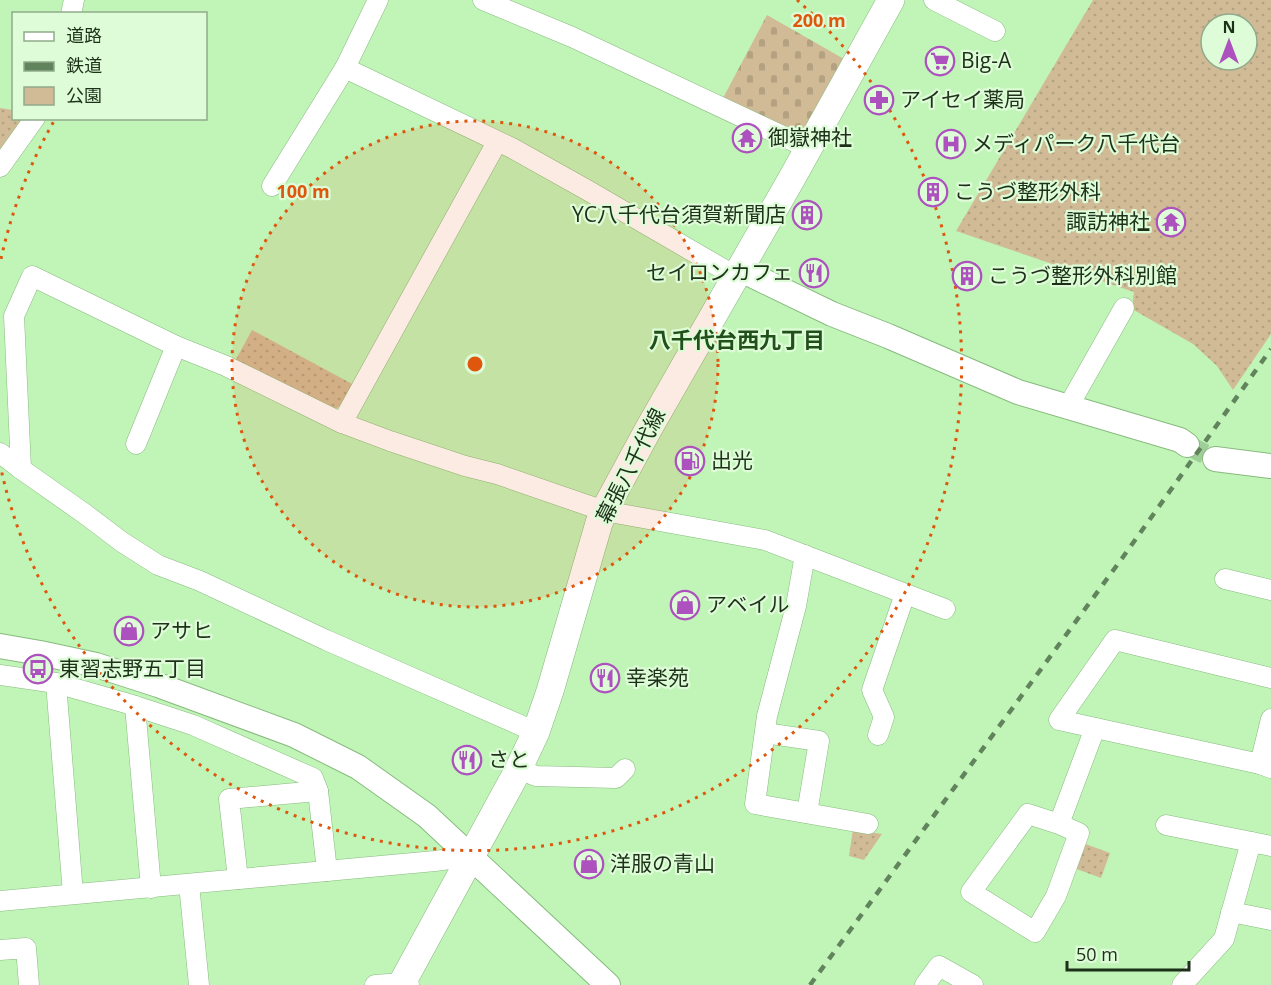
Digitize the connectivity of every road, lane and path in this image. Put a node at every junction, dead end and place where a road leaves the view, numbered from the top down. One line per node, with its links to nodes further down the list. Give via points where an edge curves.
1 (378, 0): 6 (street)
2 (483, 0): 9 (street, via 572,36)
3 (891, 0): 9 (main road, 幕張八千代線)
4 (934, 0): 5 (street)
5 (995, 31)
6 (345, 68): 8 (street); 11 (street)
7 (34, 120): 10 (street)
8 (498, 142): 12 (street); 16 (street)
9 (808, 148): 12 (main road, 幕張八千代線)
10 (0, 167)
11 (272, 186)
12 (737, 273): 15 (street, via 1018,392); 23 (main road, 幕張八千代線)
13 (1124, 308): 15 (street)
14 (176, 346): 16 (street); 17 (street); 22 (street, via 32,276 14,316)
15 (1068, 407): 18 (street)
16 (342, 423): 23 (street)
17 (136, 444)
18 (1187, 445)
19 (0, 453): 22 (street)
20 (1215, 459): 21 (street)
21 (1271, 466)
22 (21, 469): 36 (street, via 158,565)
23 (604, 511): 24 (street, via 765,540); 36 (main road, 幕張八千代線)
24 (805, 555): 27 (street); 37 (street)
25 (1225, 579): 26 (street)
26 (1271, 590)
27 (905, 594): 28 (street); 38 (street, via 872,690 884,717)
28 (945, 609)
29 (0, 645): 49 (street, via 96,665 294,735 358,767 427,816)
30 (0, 675): 32 (street)
31 (1271, 678): 35 (street, via 1115,640 1059,720)
32 (56, 683): 33 (street); 54 (street)
33 (135, 706): 42 (street, via 193,725 313,778); 53 (street)
34 (1271, 718): 39 (street)
35 (1095, 728): 39 (street); 45 (street)
36 (536, 732): 40 (main road, 幕張八千代線)
37 (765, 733): 43 (street, via 755,804); 43 (street, via 819,741)
38 (878, 735)
39 (1266, 766)
40 (518, 769): 41 (street, via 536,776 616,778); 49 (main road, 幕張八千代線)
41 (625, 769)
42 (318, 791): 50 (street); 51 (street, via 229,799)
43 (807, 813): 44 (street)
44 (868, 824)
45 (1059, 825): 45 (street, via 1028,814 971,892 1035,932 1056,896 1079,833)
46 (1166, 825): 47 (street)
47 (1251, 842): 48 (street); 56 (street)
48 (1271, 846)
49 (471, 855): 50 (street); 59 (main road, 幕張八千代線); 63 (street)
50 (327, 871): 51 (street)
51 (238, 879): 52 (street)
52 (189, 884): 53 (street); 61 (street)
53 (152, 888): 54 (street)
54 (73, 894): 55 (street)
55 (0, 901)
56 (1231, 912): 57 (street); 66 (street, via 1224,939)
57 (1271, 920)
58 (0, 950): 60 (street, via 26,948)
59 (404, 984): 62 (street)
60 (29, 985)
61 (199, 985)
62 (375, 985)
63 (608, 985)
64 (925, 985): 65 (street, via 939,966)
65 (974, 985)
66 (1182, 985)

